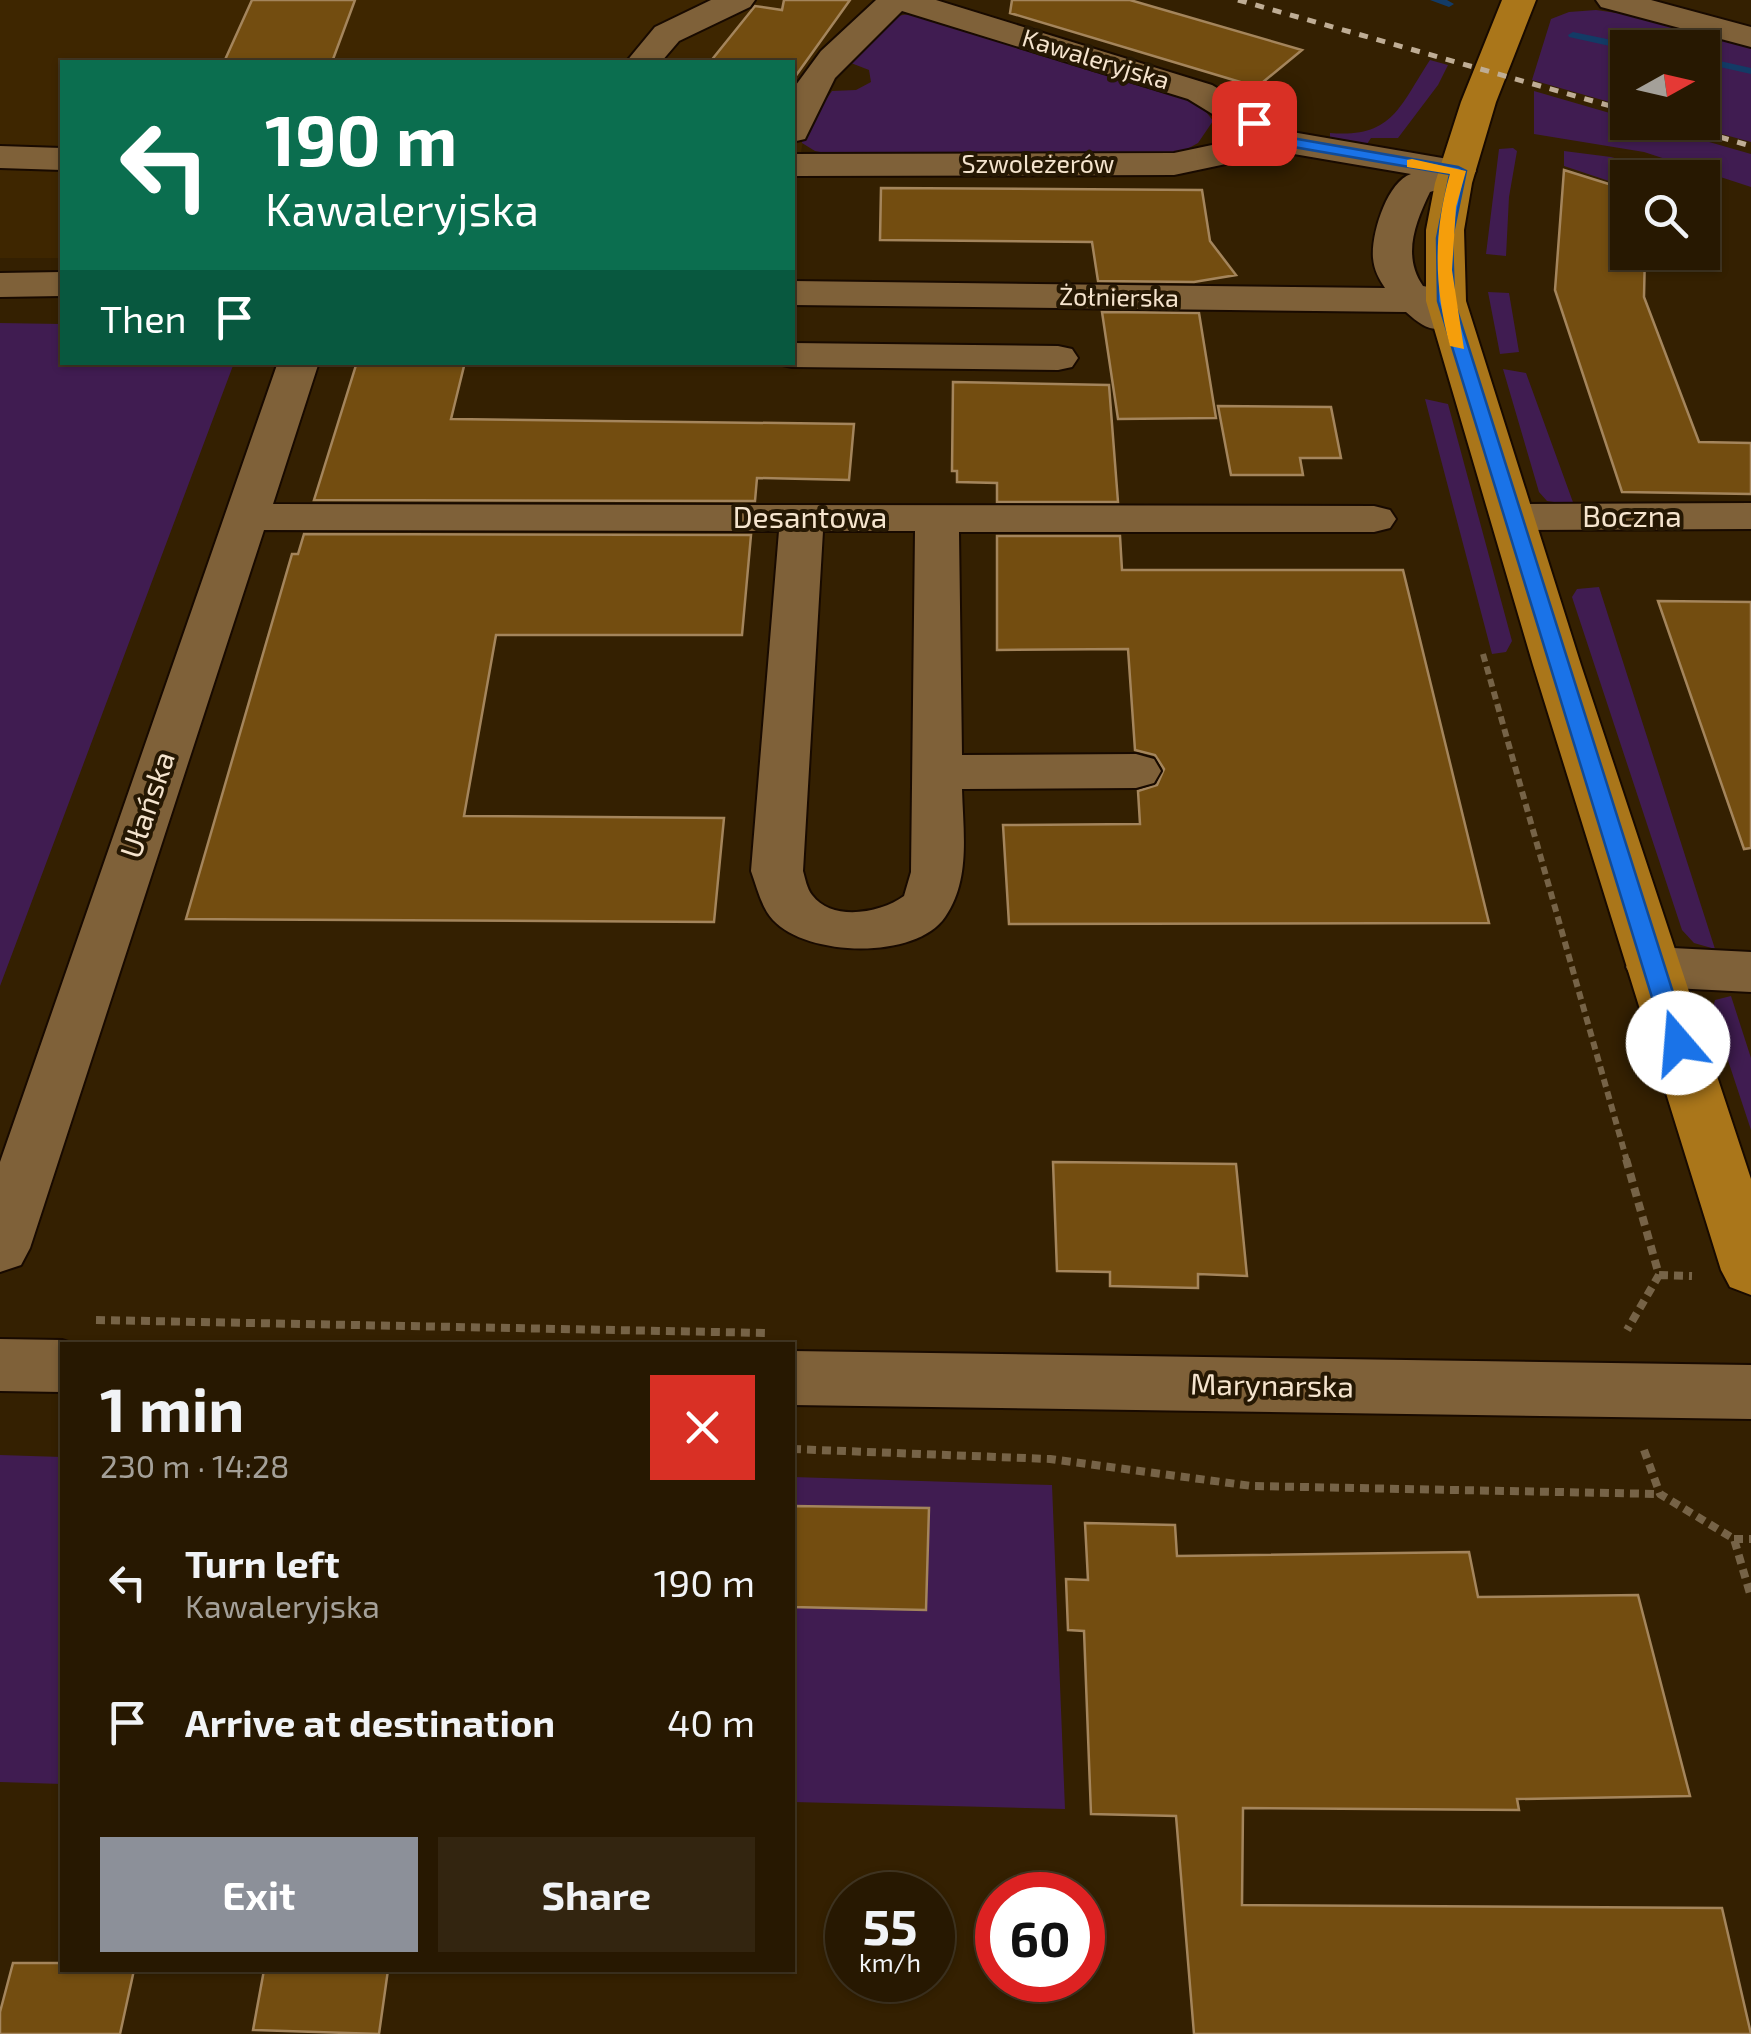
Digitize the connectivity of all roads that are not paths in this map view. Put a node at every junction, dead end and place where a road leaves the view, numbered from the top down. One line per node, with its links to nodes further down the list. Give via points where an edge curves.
1 (738, 0): 8 (street, via 667,34)
2 (898, 0): 9 (street, via 821,68); 10 (street, Kawaleryjska, via 1200,92)
3 (1518, 0): 14 (main road)
4 (1613, 0): 7 (street)
5 (1687, 0): 6 (street)
6 (1751, 17)
7 (1751, 37)
8 (645, 60)
9 (795, 122)
10 (1282, 141): 13 (street, Szwoleżerów, via 1174,164); 14 (street, Kawaleryjska)
11 (0, 157): 12 (street)
12 (60, 159)
13 (795, 165)
14 (1458, 171): 18 (main road, via 1444,238); 18 (street, via 1415,185 1390,253 1402,286)
15 (60, 284): 16 (street)
16 (0, 285)
17 (795, 293): 18 (street, Żołnierska)
18 (1440, 313): 24 (main road)
19 (795, 355): 20 (street)
20 (1058, 358)
21 (298, 365): 23 (street, Ułańska)
22 (1751, 516): 24 (street, Boczna)
23 (246, 517): 25 (street, Desantowa); 32 (street, Ułańska)
24 (1513, 517): 30 (main road)
25 (802, 518): 26 (street, Desantowa); 29 (street, via 777,871 791,906 827,928 902,923 926,907 937,872)
26 (937, 518): 27 (street, Desantowa); 29 (street)
27 (1374, 520)
28 (1136, 771): 29 (street)
29 (939, 772)
30 (1653, 968): 31 (street); 33 (main road)
31 (1751, 972)
32 (0, 1248)
33 (1751, 1270)
34 (0, 1365): 35 (street)
35 (60, 1366)
36 (795, 1378): 37 (street, Marynarska, via 1624,1365)
37 (1751, 1392)

